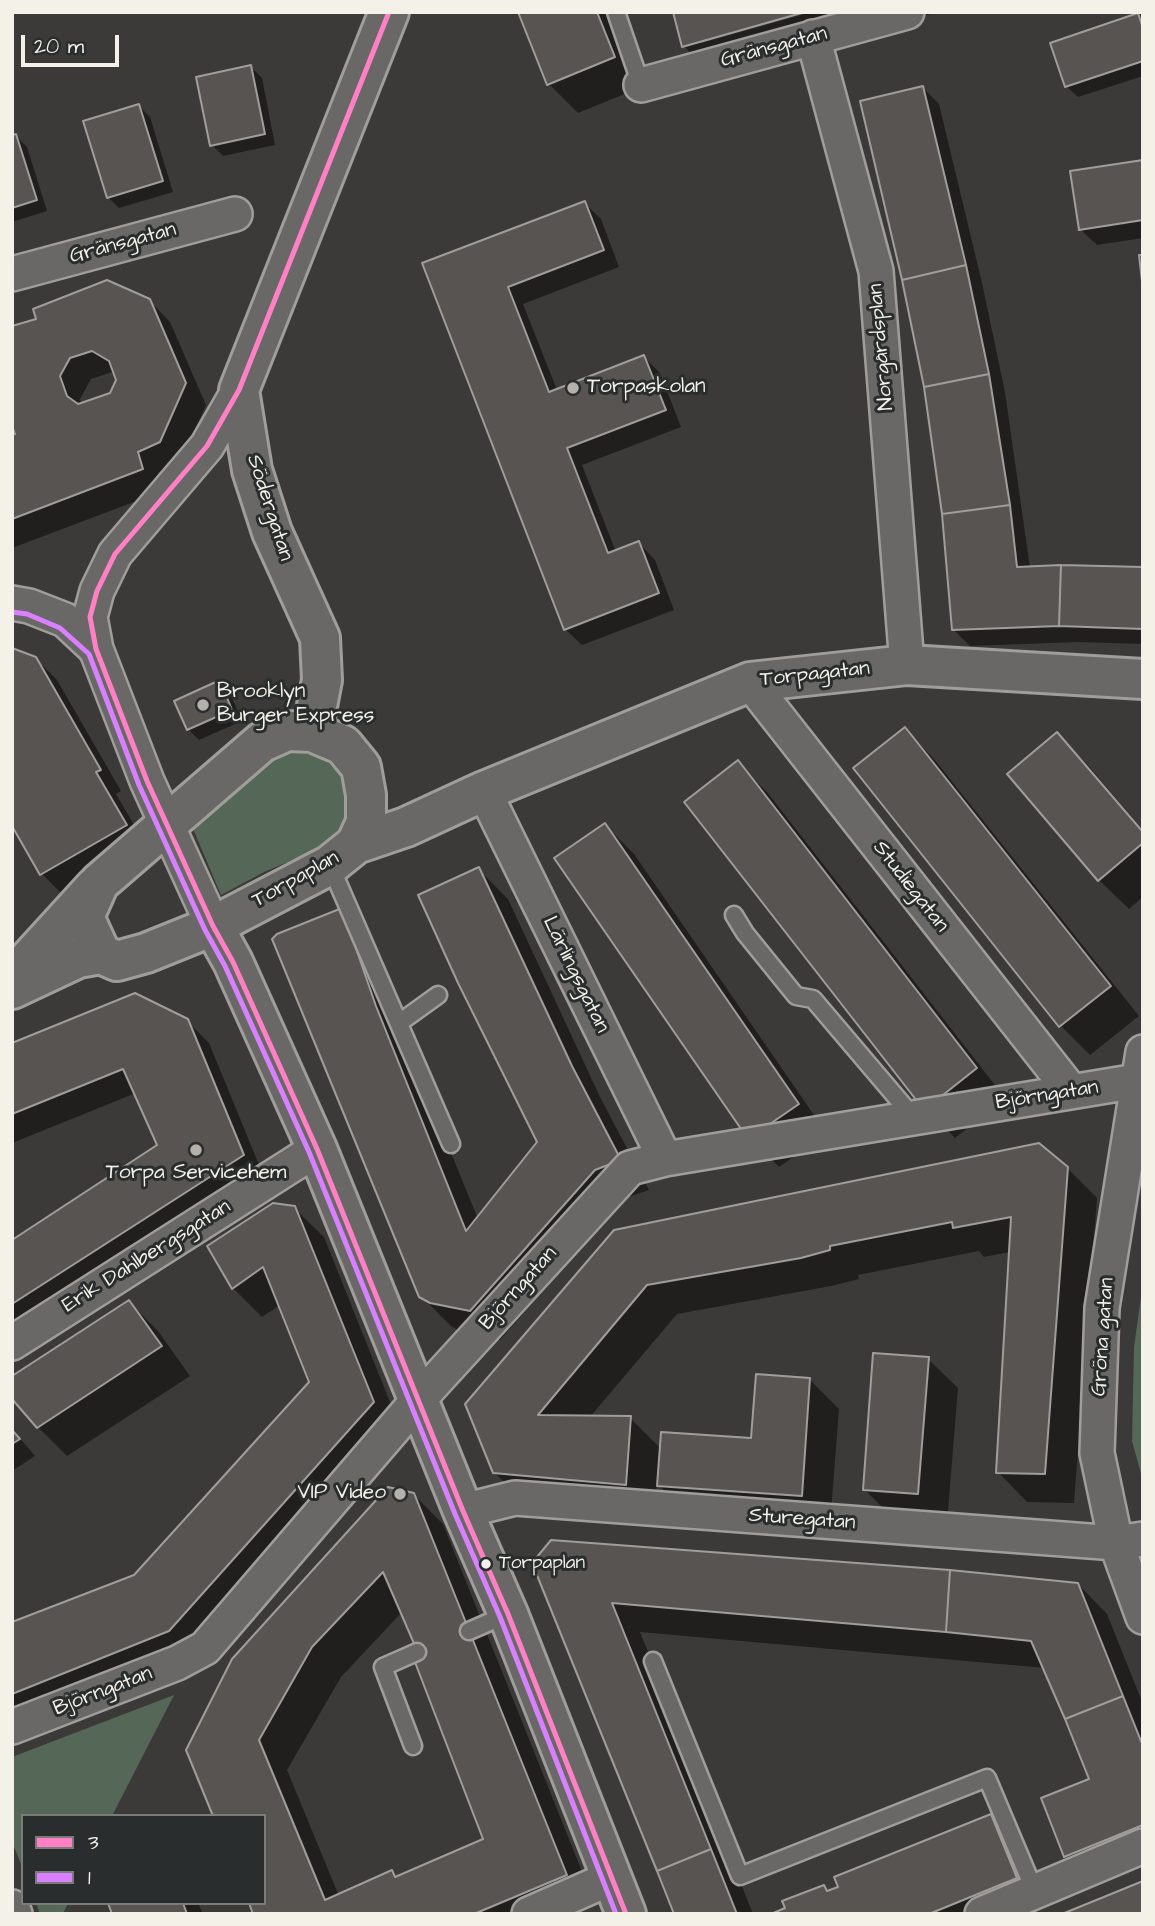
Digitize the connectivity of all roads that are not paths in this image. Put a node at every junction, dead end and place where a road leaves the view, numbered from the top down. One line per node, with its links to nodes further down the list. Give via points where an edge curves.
1 (389, 12): 8 (street)
2 (616, 12): 5 (lane)
3 (907, 12): 4 (street, Gränsgatan)
4 (813, 37): 5 (street, Gränsgatan); 11 (street, Norgårdsplan, via 876,271)
5 (641, 85)
6 (234, 214): 7 (street, Gränsgatan)
7 (12, 274)
8 (239, 390): 10 (street, via 207,446 115,554 90,618); 14 (street, Södergatan, via 252,470 272,532 320,638 322,680)
9 (12, 603): 10 (street, via 65,620)
10 (96, 649): 18 (street)
11 (907, 665): 12 (street, Torpagatan); 13 (street, Torpagatan)
12 (1143, 679)
13 (750, 682): 15 (street, Torpagatan); 29 (street, Studiegatan)
14 (312, 732): 16 (street, Torpaplan, via 343,744 361,767); 18 (street, Torpaplan, via 287,732 262,742)
15 (484, 791): 17 (street, Torpagatan); 33 (street, Lärlingsgatan)
16 (366, 795): 17 (street, via 395,800); 19 (street, Torpaplan, via 366,822)
17 (430, 815): 19 (street, Torpagatan)
18 (167, 823): 20 (street, Torpaplan); 22 (street)
19 (343, 855): 22 (street, Torpaplan); 27 (lane)
20 (99, 883): 23 (street, Torpaplan, via 85,917); 24 (street)
21 (734, 915): 30 (lane, via 796,996 813,999)
22 (213, 926): 23 (street, Torpaplan, via 117,961); 32 (street)
23 (101, 954): 25 (street, via 78,958)
24 (12, 978)
25 (12, 989)
26 (438, 995): 27 (lane)
27 (399, 1023): 31 (lane)
28 (1141, 1071): 29 (street, Björngatan); 37 (street, Gröna gatan, via 1102,1308 1097,1453)
29 (1071, 1091): 30 (street, Björngatan)
30 (914, 1118): 33 (street, Björngatan)
31 (451, 1144)
32 (317, 1149): 34 (street, Erik Dahlbergsgatan); 35 (street)
33 (665, 1160): 35 (street, Björngatan, via 630,1168)
34 (12, 1343)
35 (419, 1399): 36 (street); 43 (street, Björngatan, via 205,1648)
36 (463, 1511): 37 (street, Sturegatan, via 515,1498); 38 (street)
37 (1129, 1541): 39 (street, Gröna gatan)
38 (509, 1614): 40 (lane); 46 (street)
39 (1143, 1617)
40 (470, 1631)
41 (417, 1652): 44 (lane, via 383,1667)
42 (653, 1661): 47 (lane, via 740,1875 988,1777)
43 (12, 1727)
44 (413, 1746)
45 (1143, 1846): 47 (street)
46 (611, 1878): 50 (street); 51 (street)
47 (1035, 1892): 52 (street)
48 (12, 1907): 49 (street)
49 (15, 1914)
50 (529, 1914)
51 (626, 1914)
52 (982, 1914)

